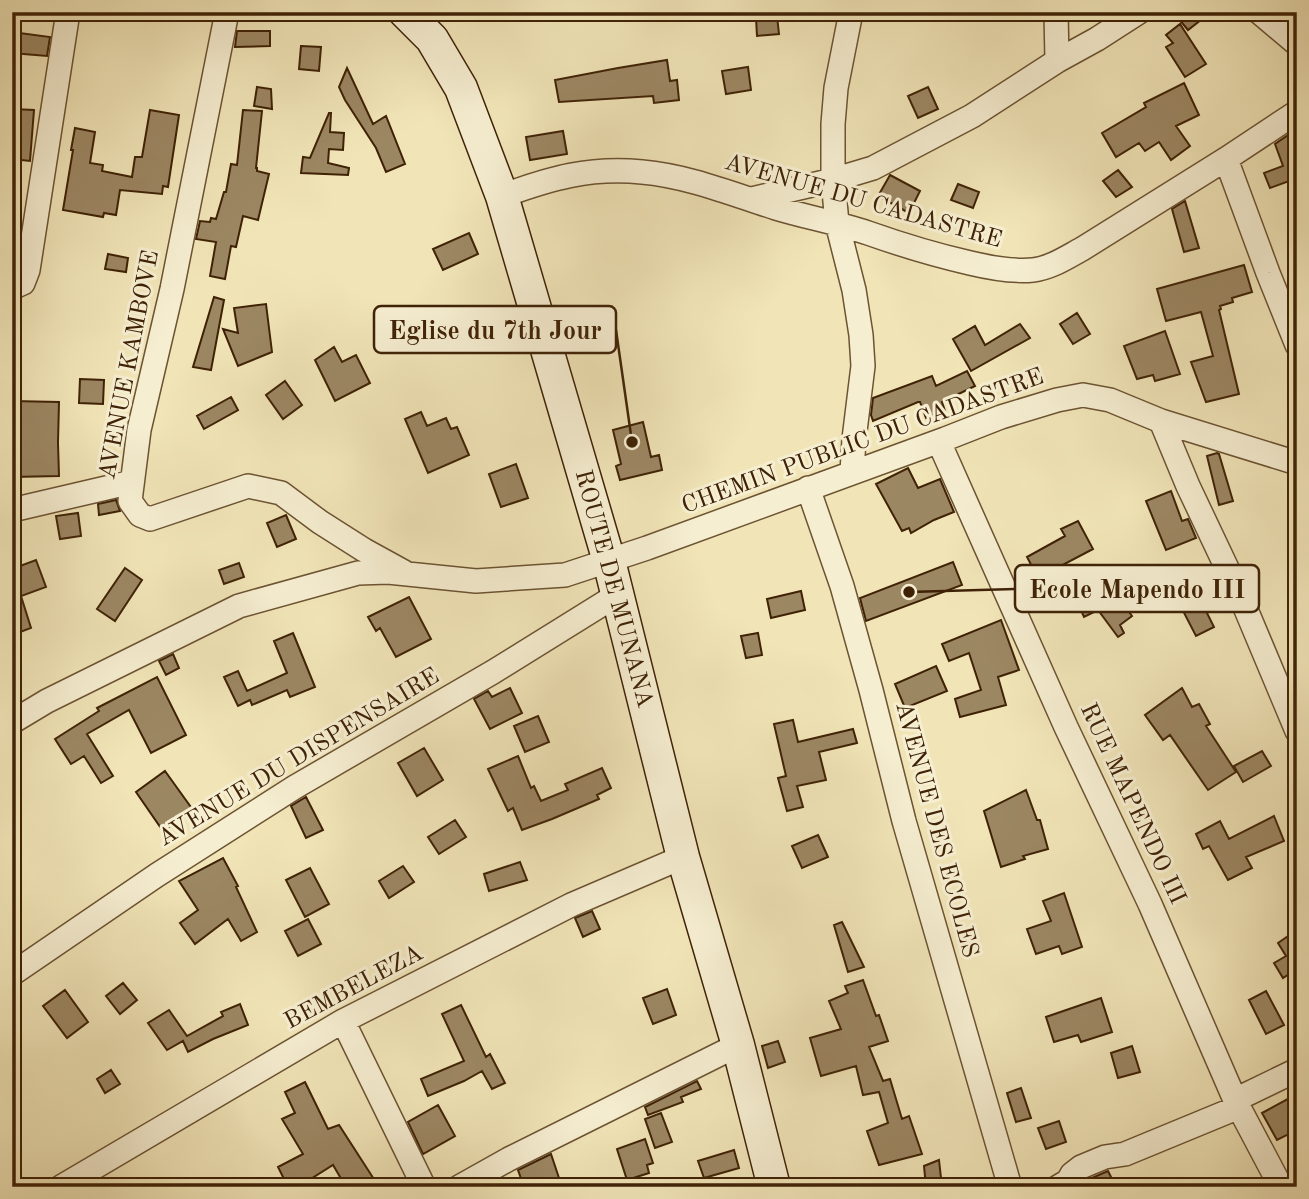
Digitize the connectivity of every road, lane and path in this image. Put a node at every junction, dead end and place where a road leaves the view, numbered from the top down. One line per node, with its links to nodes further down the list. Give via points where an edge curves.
1 (68, 12): 16 (street, via 28,270 23,283)
2 (227, 12): 22 (street, AVENUE KAMBOVE)
3 (405, 12): 13 (main road, ROUTE DE MUNANA, via 432,39 461,88)
4 (851, 12): 12 (street, via 836,88)
5 (1056, 12): 9 (street)
6 (1139, 12): 9 (street)
7 (1259, 12): 8 (street)
8 (1297, 44)
9 (1057, 61): 12 (street, via 972,116 873,169)
10 (1297, 112): 11 (street, AVENUE DU CADASTRE)
11 (1226, 159): 15 (street, AVENUE DU CADASTRE, via 1082,250 1036,270 1013,271 944,257); 17 (street)
12 (833, 180): 14 (street); 15 (street)
13 (502, 196): 14 (street, AVENUE DU CADASTRE, via 569,174 600,170 682,179); 25 (main road, ROUTE DE MUNANA)
14 (748, 200): 15 (street, AVENUE DU CADASTRE)
15 (837, 223): 21 (street, via 854,290 863,366)
16 (12, 288)
17 (1297, 345)
18 (1160, 421): 19 (street, CHEMIN PUBLIC DU CADASTRE, via 1110,400 1083,396 1030,407); 20 (street, CHEMIN PUBLIC DU CADASTRE); 29 (street)
19 (939, 442): 21 (street, CHEMIN PUBLIC DU CADASTRE); 35 (street, RUE MAPENDO III)
20 (1297, 463)
21 (852, 472): 23 (street, CHEMIN PUBLIC DU CADASTRE)
22 (132, 482): 24 (street); 26 (street, AVENUE KAMBOVE, via 130,501 140,515 150,519 248,486 281,493)
23 (808, 488): 25 (street, CHEMIN PUBLIC DU CADASTRE); 40 (street, AVENUE DES ECOLES, via 842,586 904,821)
24 (12, 510)
25 (609, 561): 26 (street, CHEMIN PUBLIC DU CADASTRE, via 565,575 509,579 476,581); 27 (main road, ROUTE DE MUNANA)
26 (407, 574): 28 (street, CHEMIN PUBLIC DU CADASTRE, via 358,573 239,606)
27 (617, 595): 30 (main road, ROUTE DE MUNANA); 31 (street, AVENUE DU DISPENSAIRE, via 295,787)
28 (12, 722)
29 (1297, 731)
30 (683, 857): 32 (street, BEMBELEZA, via 571,905); 33 (main road, ROUTE DE MUNANA)
31 (12, 974)
32 (343, 1021): 36 (street, BEMBELEZA); 37 (street)
33 (738, 1045): 38 (street); 39 (main road, ROUTE DE MUNANA)
34 (1297, 1070): 35 (street)
35 (1237, 1104): 41 (street, via 1125,1154 1081,1167); 42 (street, RUE MAPENDO III)
36 (61, 1187)
37 (424, 1187)
38 (459, 1187)
39 (774, 1187)
40 (1010, 1187)
41 (1058, 1187)
42 (1281, 1187)

